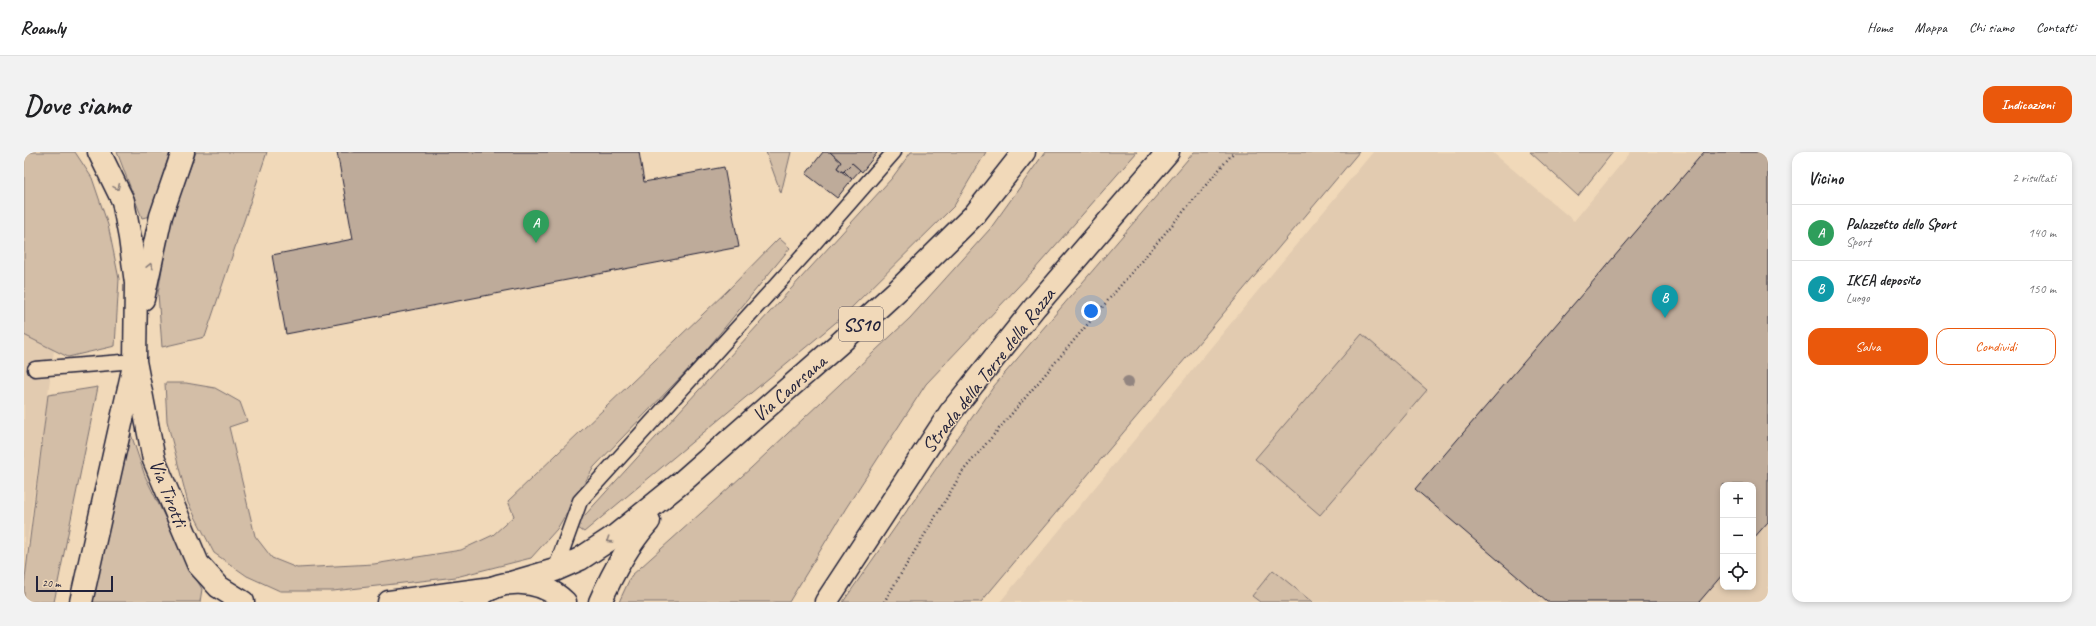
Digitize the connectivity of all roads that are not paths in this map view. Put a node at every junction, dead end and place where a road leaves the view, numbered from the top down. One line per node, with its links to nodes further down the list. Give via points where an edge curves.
1 (99, 152): 6 (street, Via Tirotti, one-way to 6, via 123,201 136,283)
2 (182, 152): 6 (street, one-way to 2, via 161,216)
3 (894, 152): 10 (lane, via 580,501)
4 (1024, 152): 9 (street, Via Caorsana / SS10, via 975,214 899,289)
5 (1168, 152): 19 (street, Strada della Torre della Razza, via 1035,307 950,413)
6 (136, 331): 7 (street, Via Tirotti)
7 (135, 362): 8 (lane); 13 (street, Via Tirotti); 14 (street, Via Tirotti, via 154,460 198,564 218,587)
8 (35, 369)
9 (683, 481): 10 (street, SS10, one-way to 10, via 615,536 580,559); 18 (street, SS10, via 630,543 613,572)
10 (555, 570): 11 (street, SS10)
11 (514, 582): 12 (street); 17 (street, via 537,584 557,594)
12 (493, 588): 15 (street); 16 (street)
13 (81, 602)
14 (243, 602)
15 (389, 602)
16 (473, 602)
17 (565, 602)
18 (600, 602)
19 (826, 602)

